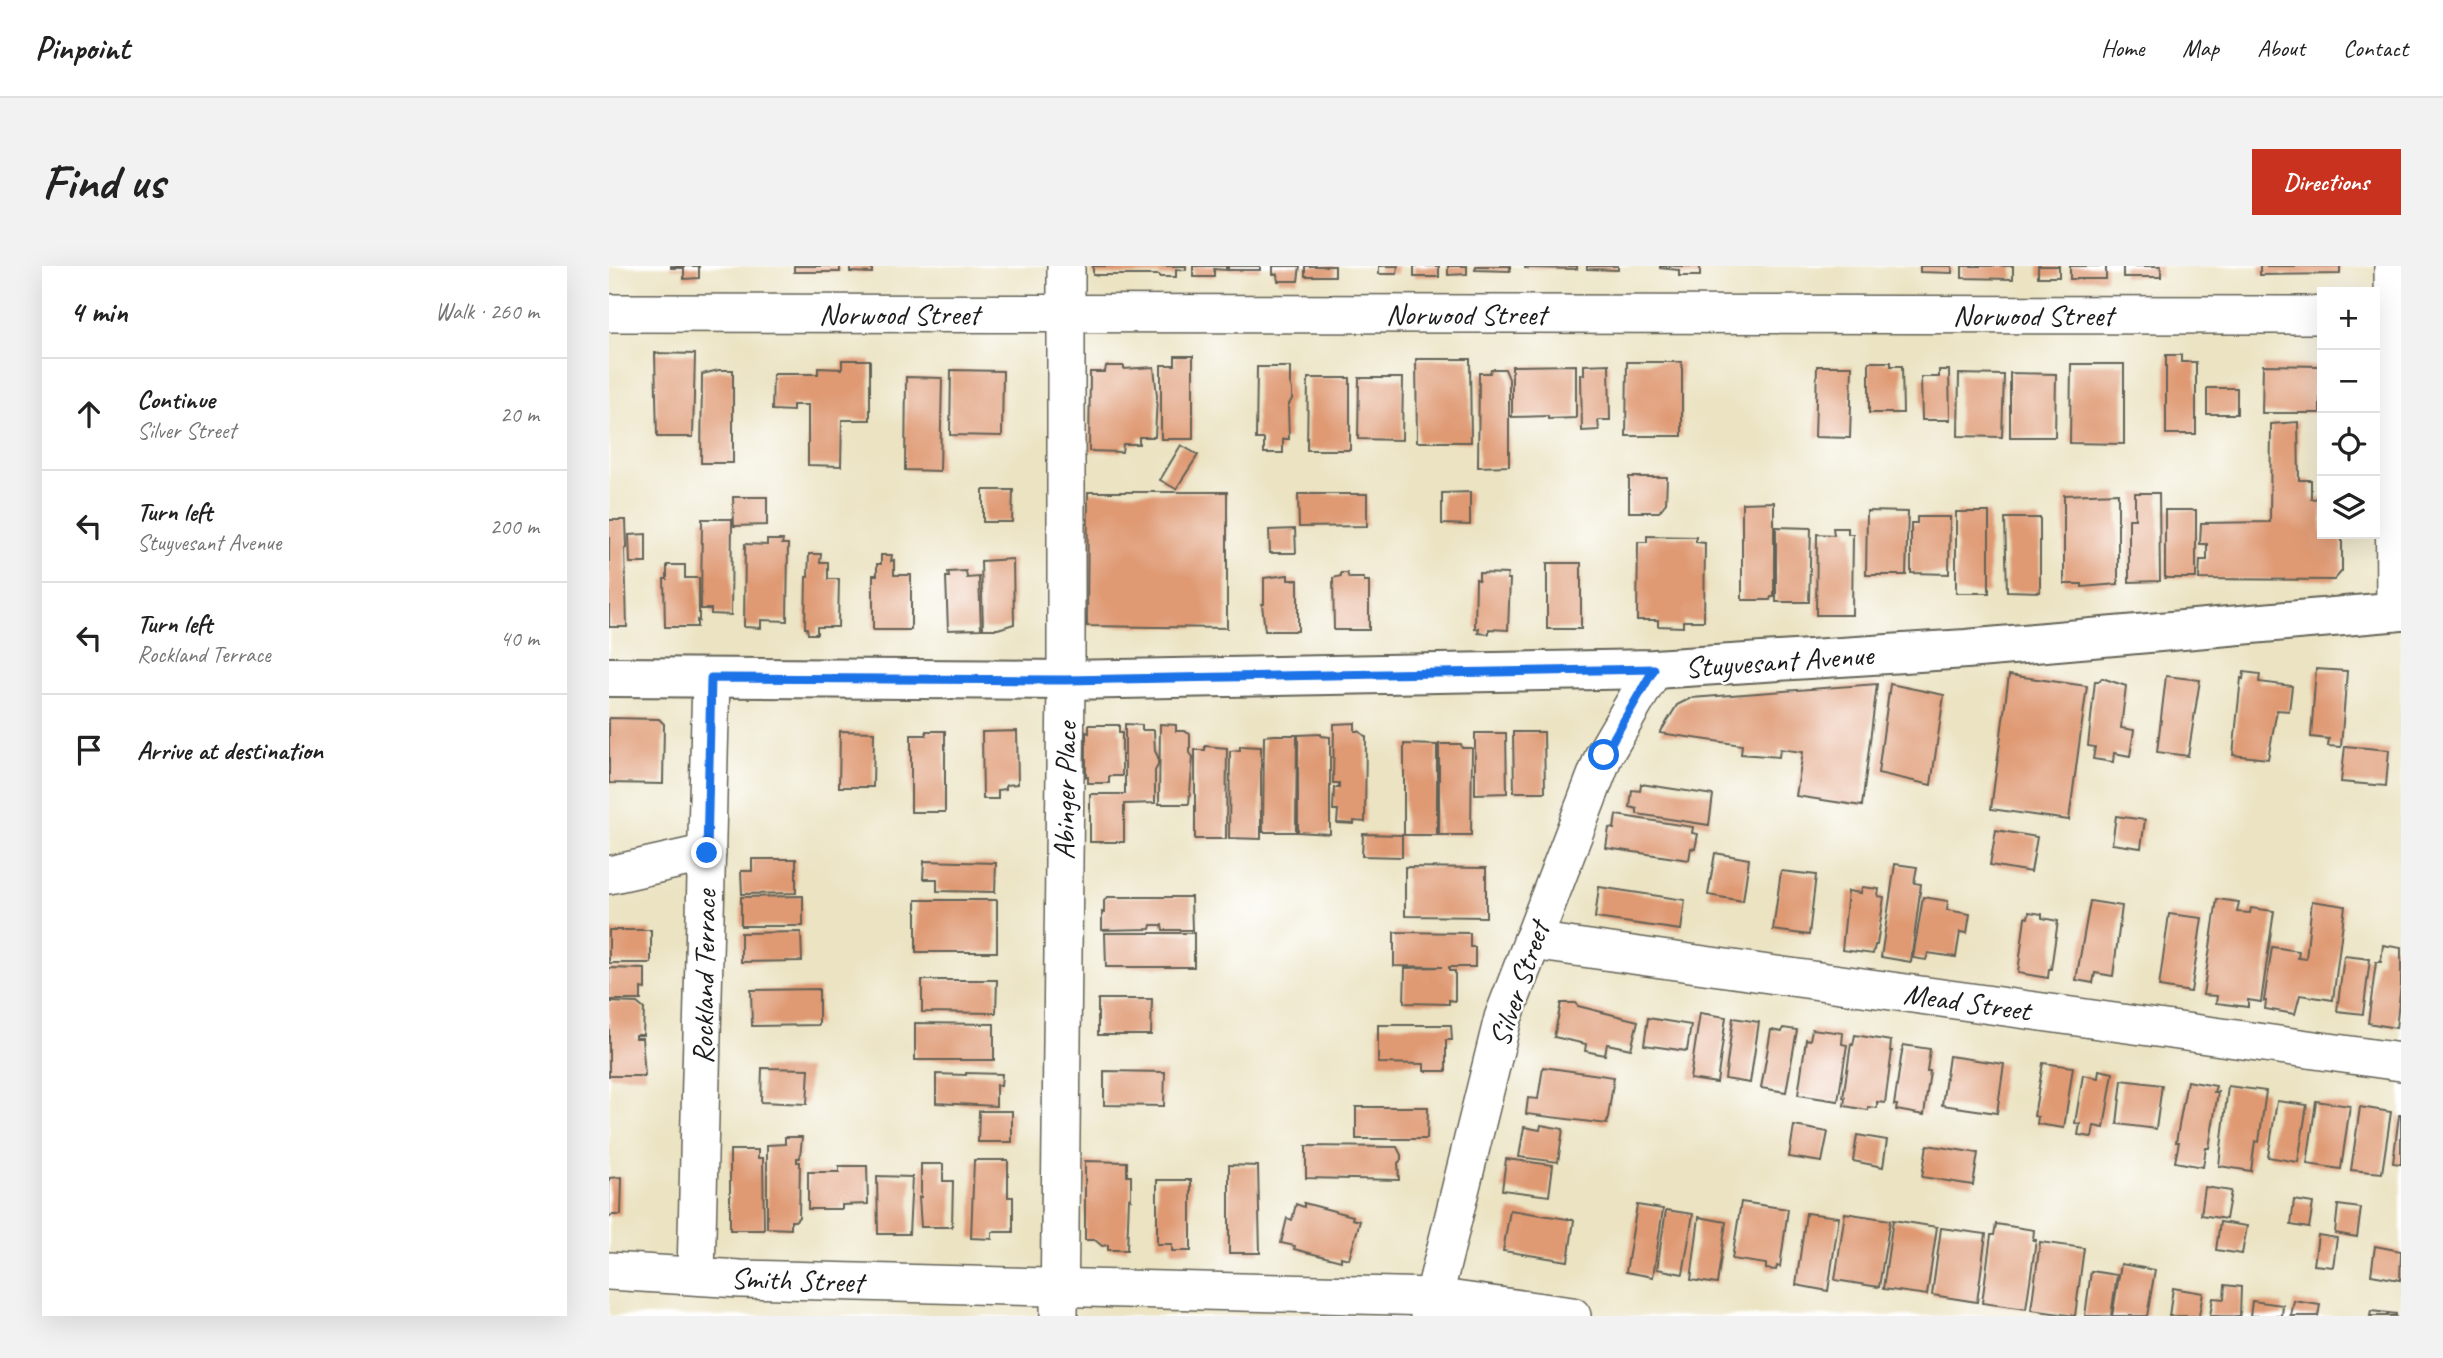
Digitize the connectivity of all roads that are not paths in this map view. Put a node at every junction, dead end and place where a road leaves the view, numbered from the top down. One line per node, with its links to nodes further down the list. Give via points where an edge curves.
1 (1066, 266): 4 (street, Abinger Place)
2 (2393, 266): 6 (street)
3 (609, 313): 4 (street, Norwood Street)
4 (1066, 314): 5 (street, Norwood Street); 11 (street, Abinger Place)
5 (2317, 315)
6 (2390, 315): 7 (street)
7 (2398, 611): 8 (main road, Stuyvesant Avenue, via 1966,649)
8 (1654, 669): 11 (main road, Stuyvesant Avenue); 14 (street, Silver Street, via 1604,755)
9 (609, 677): 10 (main road, Stuyvesant Avenue)
10 (711, 678): 11 (main road, Stuyvesant Avenue); 12 (street, Rockland Terrace)
11 (1066, 680): 18 (street, Abinger Place)
12 (707, 853): 13 (street); 17 (street, Rockland Terrace)
13 (609, 875)
14 (1532, 941): 15 (street, Mead Street); 19 (street, Silver Street, via 1503,1018)
15 (2401, 1062)
16 (609, 1271): 17 (street, Smith Street)
17 (696, 1275): 18 (street, Smith Street)
18 (1059, 1302): 19 (street, Smith Street)
19 (1431, 1307): 20 (street, Smith Street)
20 (1572, 1316)

